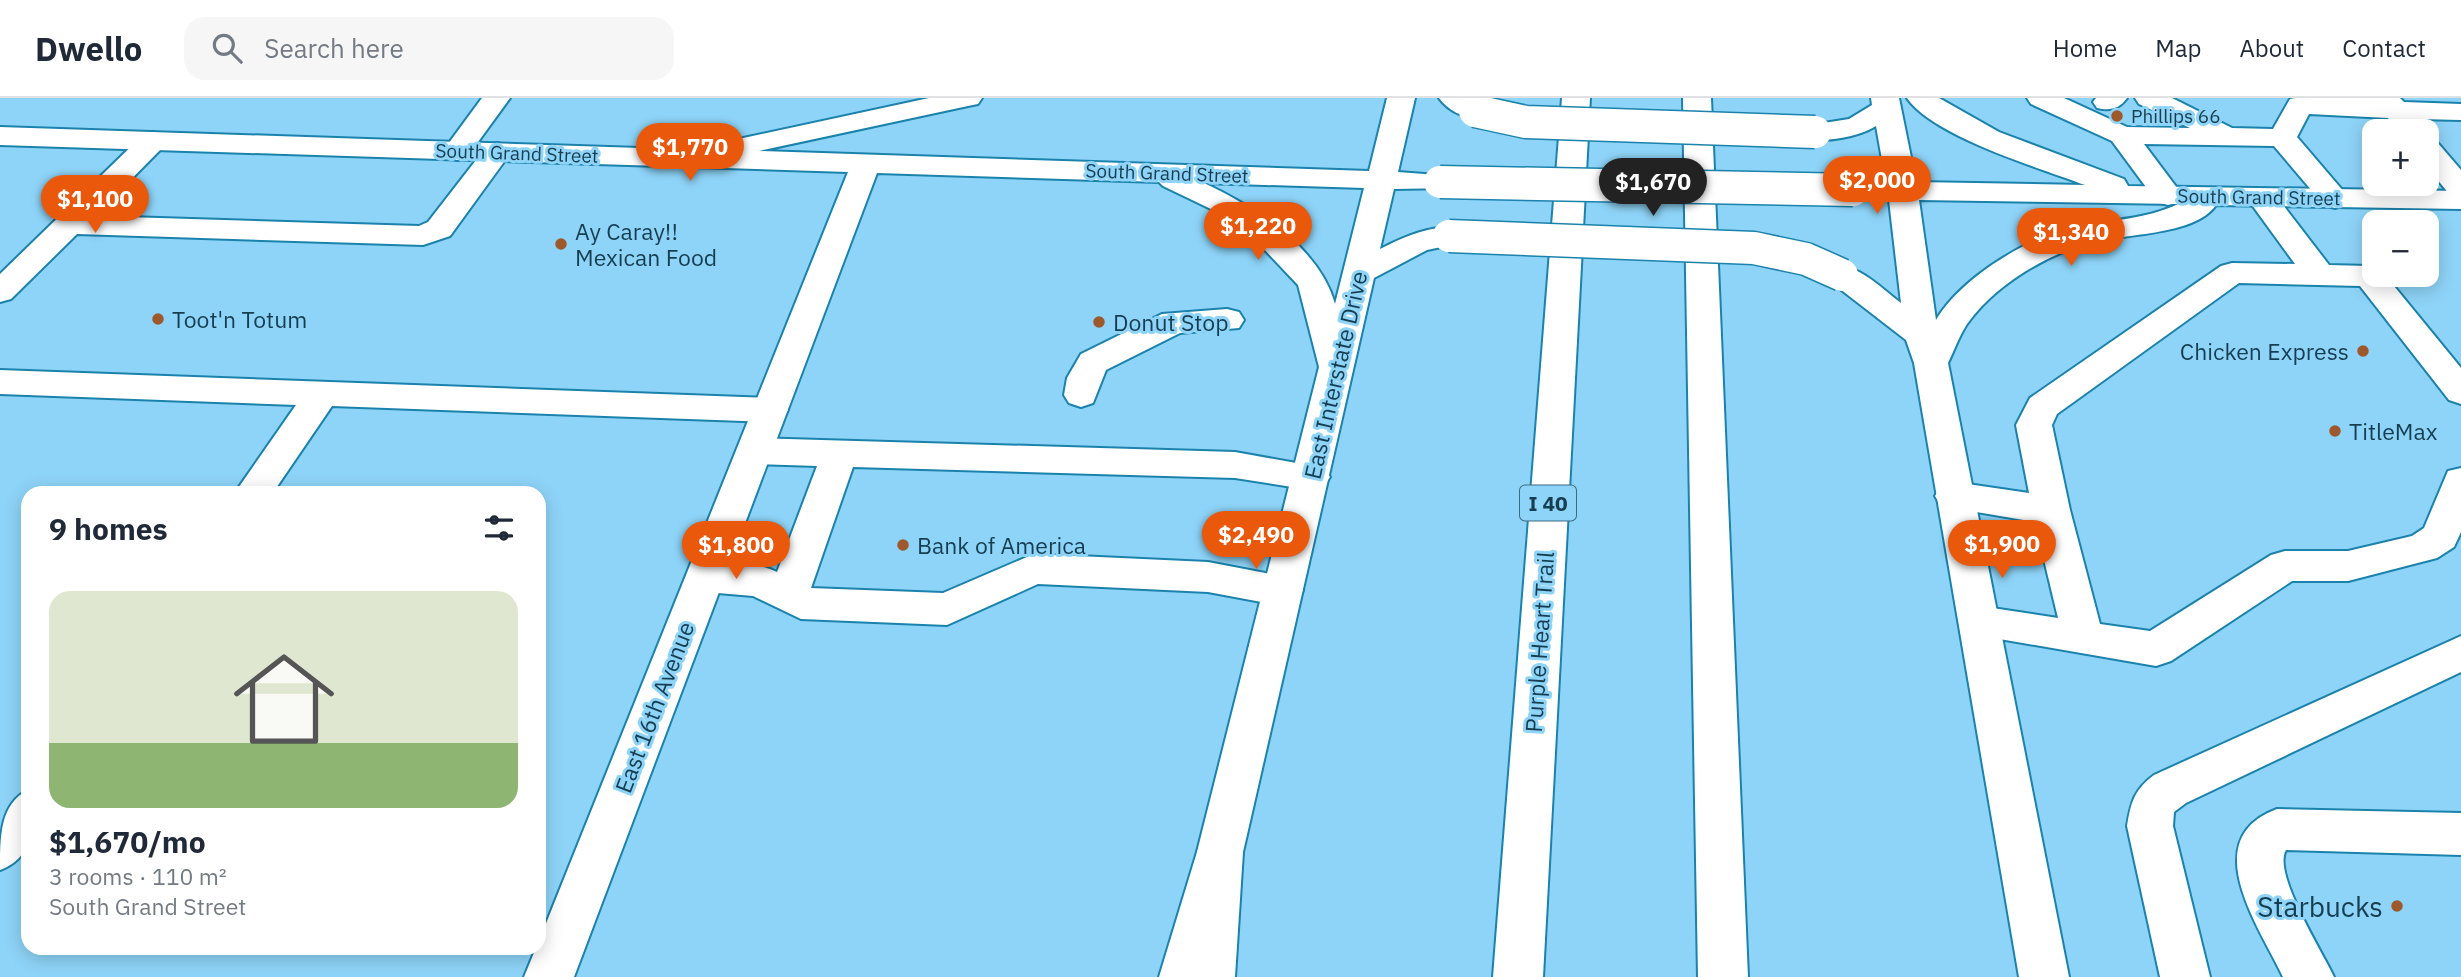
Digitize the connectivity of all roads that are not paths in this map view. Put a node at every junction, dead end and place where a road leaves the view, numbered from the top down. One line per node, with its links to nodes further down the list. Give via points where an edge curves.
1 (496, 98): 20 (main road)
2 (968, 98): 22 (main road)
3 (1401, 98): 26 (main road, East Interstate Drive)
4 (1576, 98): 66 (main road, Purple Heart Trail / I 40)
5 (1697, 98): 67 (main road)
6 (1921, 98): 29 (main road, via 1943,115 2003,146)
7 (2040, 98): 12 (main road)
8 (2149, 98): 17 (main road)
9 (2297, 102): 14 (main road); 18 (main road)
10 (1886, 103): 11 (main road, bridge, via 1857,126 1815,132 1526,122); 28 (main road)
11 (1464, 104)
12 (2098, 107): 15 (main road)
13 (2461, 112): 14 (main road)
14 (2398, 113)
15 (2122, 135): 17 (main road); 29 (main road)
16 (0, 136): 19 (main road, South Grand Street)
17 (2232, 136): 18 (main road)
18 (2283, 138): 32 (main road)
19 (153, 141): 20 (main road, South Grand Street); 34 (main road)
20 (457, 151): 21 (main road, South Grand Street)
21 (496, 152): 22 (main road, South Grand Street); 34 (main road, via 439,229 423,236)
22 (686, 158): 24 (main road, South Grand Street)
23 (2439, 162): 27 (main road)
24 (866, 164): 25 (main road, South Grand Street); 45 (main road, East 16th Avenue)
25 (1158, 174): 26 (main road, South Grand Street); 40 (main road, via 1226,205 1273,240 1313,282)
26 (1382, 180): 28 (main road, South Grand Street, bridge); 35 (main road, East Interstate Drive)
27 (2461, 189)
28 (1903, 191): 29 (main road, South Grand Street); 39 (main road)
29 (2155, 196): 30 (main road, South Grand Street)
30 (2216, 197): 31 (main road, South Grand Street); 39 (main road, via 2169,220 2077,236 2004,269)
31 (2262, 198): 32 (main road, South Grand Street); 36 (main road)
32 (2335, 199): 33 (main road, South Grand Street)
33 (2461, 200)
34 (69, 224): 37 (main road)
35 (1359, 273): 39 (main road, bridge, via 1417,243 1449,236 1754,248 1806,259 1842,275); 40 (main road, East Interstate Drive)
36 (2319, 274): 42 (main road, via 2369,276); 52 (main road, via 2232,273 2042,407 2034,425)
37 (0, 292)
38 (1227, 320): 44 (main road, via 1174,322 1093,362)
39 (1926, 349): 51 (main road)
40 (1337, 368): 48 (main road, East Interstate Drive)
41 (0, 382): 43 (main road)
42 (2461, 392)
43 (322, 394): 45 (main road); 50 (main road)
44 (1081, 395)
45 (770, 411): 46 (main road, East 16th Avenue)
46 (755, 451): 47 (main road); 53 (main road, East 16th Avenue)
47 (840, 453): 48 (main road, via 1235,465); 55 (main road)
48 (1311, 477): 54 (main road, East Interstate Drive)
49 (2461, 481): 57 (main road, via 2440,537 2423,548 2348,566 2285,566 2157,649)
50 (258, 486)
51 (1954, 496): 52 (main road); 56 (main road)
52 (2052, 510): 57 (main road)
53 (706, 577): 55 (main road, via 760,581); 63 (main road, East 16th Avenue)
54 (1283, 590): 55 (main road, via 1208,577 1034,569 947,609 801,603); 62 (main road, East Interstate Drive)
55 (790, 597)
56 (1979, 622): 57 (main road); 68 (main road)
57 (2084, 639)
58 (2461, 653): 69 (main road, via 2170,789 2153,802 2150,826)
59 (21, 820): 61 (main road)
60 (2461, 834): 70 (main road, via 2277,829 2262,841 2258,864 2266,890)
61 (0, 849)
62 (1220, 852): 64 (main road, East Interstate Drive); 65 (main road)
63 (549, 977)
64 (1184, 977)
65 (1210, 977)
66 (1518, 977)
67 (1723, 977)
68 (2044, 977)
69 (2185, 977)
70 (2309, 977)

